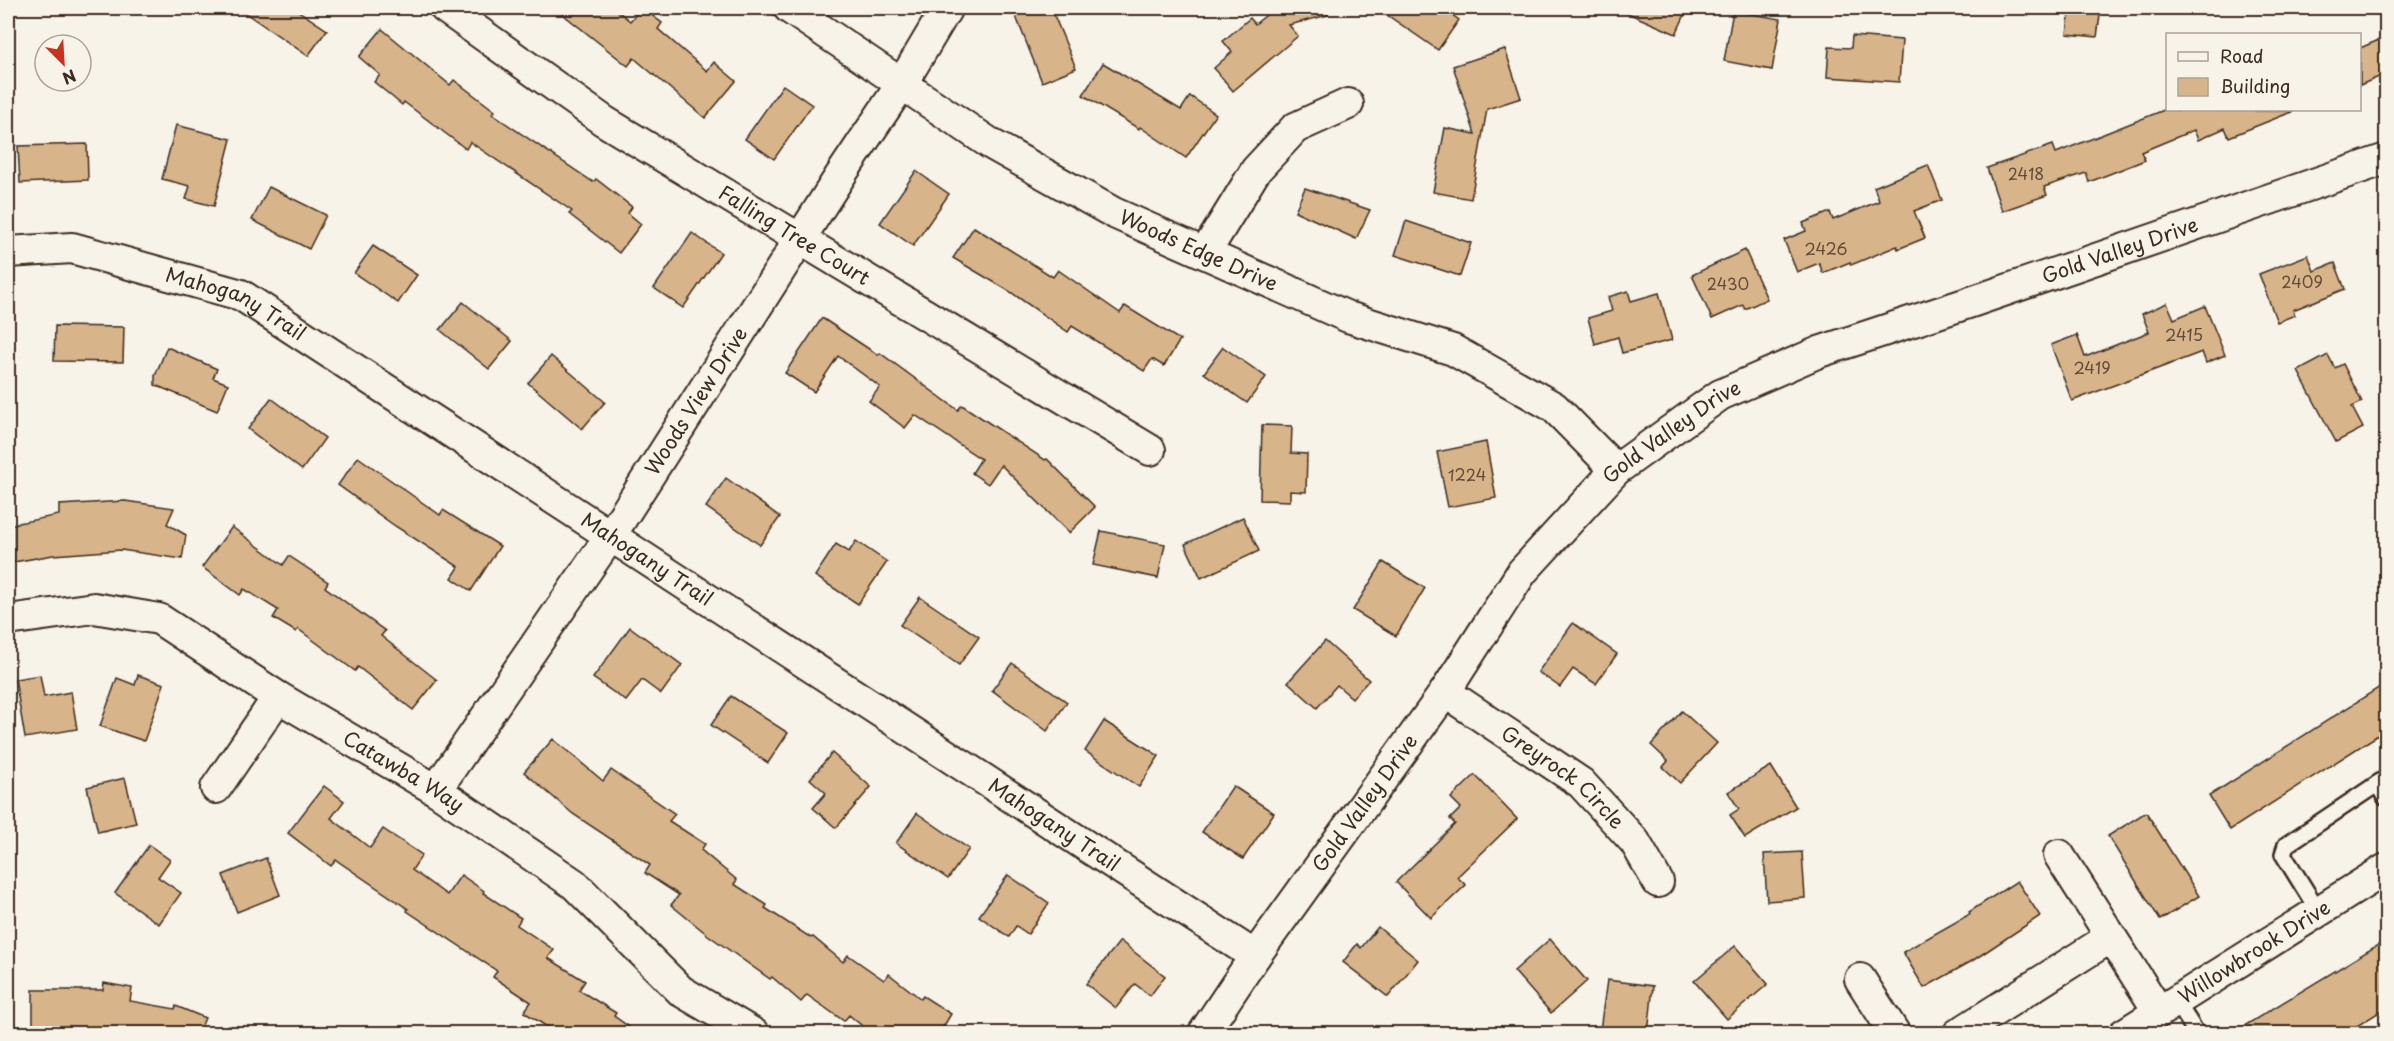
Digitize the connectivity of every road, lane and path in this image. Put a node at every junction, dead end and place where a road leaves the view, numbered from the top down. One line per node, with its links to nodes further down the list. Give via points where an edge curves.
1 (446, 8): 7 (street, Falling Tree Court, via 604,121)
2 (789, 8): 4 (street, Woods Edge Drive)
3 (947, 8): 4 (street, Woods View Drive)
4 (903, 82): 7 (street, Woods View Drive); 9 (street, Woods Edge Drive, via 1022,162 1114,213)
5 (1348, 104): 9 (street, via 1295,128 1256,171)
6 (2384, 168): 11 (street, Gold Valley Drive, via 1819,352 1720,395)
7 (801, 239): 10 (street, Falling Tree Court); 12 (street, Woods View Drive)
8 (8, 252): 12 (street, Mahogany Trail, via 72,248 241,295)
9 (1205, 253): 11 (street, Woods Edge Drive, via 1348,317 1453,350 1554,407)
10 (1150, 450)
11 (1616, 470): 14 (street, Gold Valley Drive, via 1522,572)
12 (611, 535): 18 (street, Woods View Drive); 25 (street, Mahogany Trail)
13 (8, 620): 15 (street, Catawba Way, via 94,608 159,619)
14 (1445, 692): 22 (street, Greyrock Circle, via 1581,783 1635,842); 25 (street, Gold Valley Drive)
15 (278, 697): 17 (street); 18 (street, Catawba Way)
16 (2382, 781): 19 (lane); 23 (lane, via 2286,844 2283,854)
17 (216, 788)
18 (436, 790): 28 (street, Catawba Way, via 574,884 681,991)
19 (2386, 798)
20 (2059, 855): 24 (street)
21 (2386, 869): 23 (street, Willowbrook Drive)
22 (1658, 882)
23 (2319, 912): 27 (street, Willowbrook Drive)
24 (2111, 936): 27 (street); 31 (street)
25 (1255, 956): 29 (street, Gold Valley Drive)
26 (1860, 979): 30 (street)
27 (2167, 1007): 32 (street, Willowbrook Drive); 33 (lane)
28 (754, 1034)
29 (1203, 1034)
30 (1895, 1034)
31 (1958, 1034)
32 (2124, 1034)
33 (2197, 1034)

